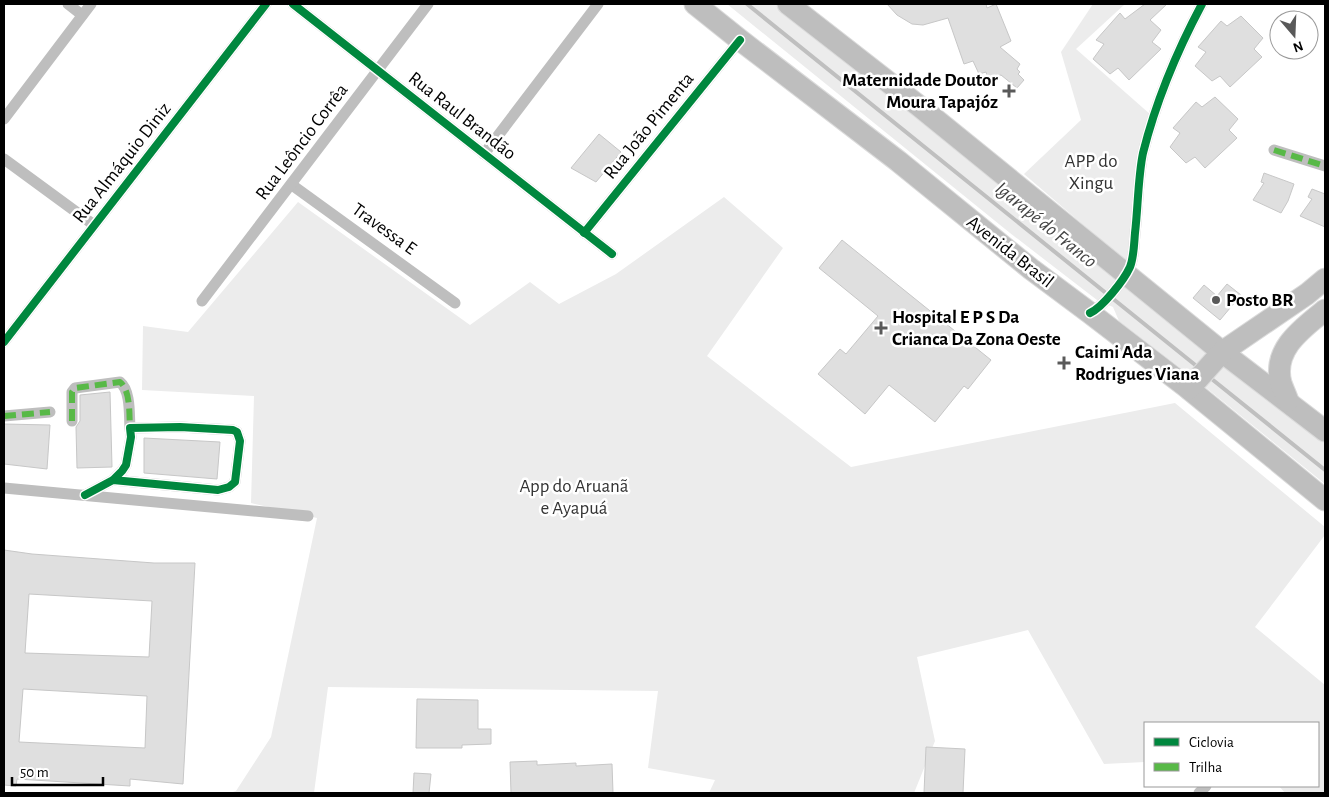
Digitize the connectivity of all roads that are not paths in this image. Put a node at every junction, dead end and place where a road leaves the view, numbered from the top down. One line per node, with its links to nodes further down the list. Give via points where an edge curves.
1 (68, 4): 10 (street)
2 (91, 4): 10 (street)
3 (266, 4): 19 (street, Rua Almáquio Diniz)
4 (293, 4): 12 (street, Rua Raul Brandão)
5 (428, 4): 12 (street, Rua Leôncio Corrêa)
6 (598, 4): 15 (street)
7 (695, 4): 11 (highway, Avenida Brasil)
8 (788, 4): 22 (highway, Avenida Brasil, via 919,106)
9 (1202, 4): 22 (street, via 1165,82 1143,154 1132,258)
10 (82, 14): 13 (street)
11 (740, 40): 20 (street, Rua João Pimenta); 26 (highway, Avenida Brasil, via 898,161 1031,269)
12 (378, 70): 15 (street, Rua Raul Brandão); 18 (street, Rua Leôncio Corrêa)
13 (4, 118)
14 (1274, 150): 17 (street)
15 (484, 154): 20 (street, Rua Raul Brandão)
16 (4, 159): 19 (street)
17 (1325, 166)
18 (292, 185): 24 (street, Rua Leôncio Corrêa); 25 (street, Travessa E)
19 (94, 224): 28 (street, Rua Almáquio Diniz)
20 (584, 233): 21 (street, Rua Raul Brandão)
21 (612, 254)
22 (1124, 277): 26 (street); 29 (highway, Avenida Brasil)
23 (1325, 279): 29 (highway)
24 (202, 301)
25 (455, 303)
26 (1095, 309): 29 (highway, Avenida Brasil)
27 (1325, 310): 30 (highway, via 1298,332 1282,357 1281,382)
28 (4, 342)
29 (1206, 369): 30 (highway, Avenida Brasil); 39 (highway, Avenida Brasil)
30 (1288, 401): 35 (highway, Avenida Brasil)
31 (50, 412): 32 (street)
32 (4, 416)
33 (72, 422): 34 (street, via 72,392 75,388 120,382 127,393)
34 (130, 428): 36 (street, via 126,465); 36 (street, via 180,427 237,432 240,441 235,482 218,490)
35 (1325, 430)
36 (113, 480): 38 (street)
37 (4, 488): 38 (street)
38 (85, 496): 40 (street)
39 (1325, 500)
40 (308, 516)

